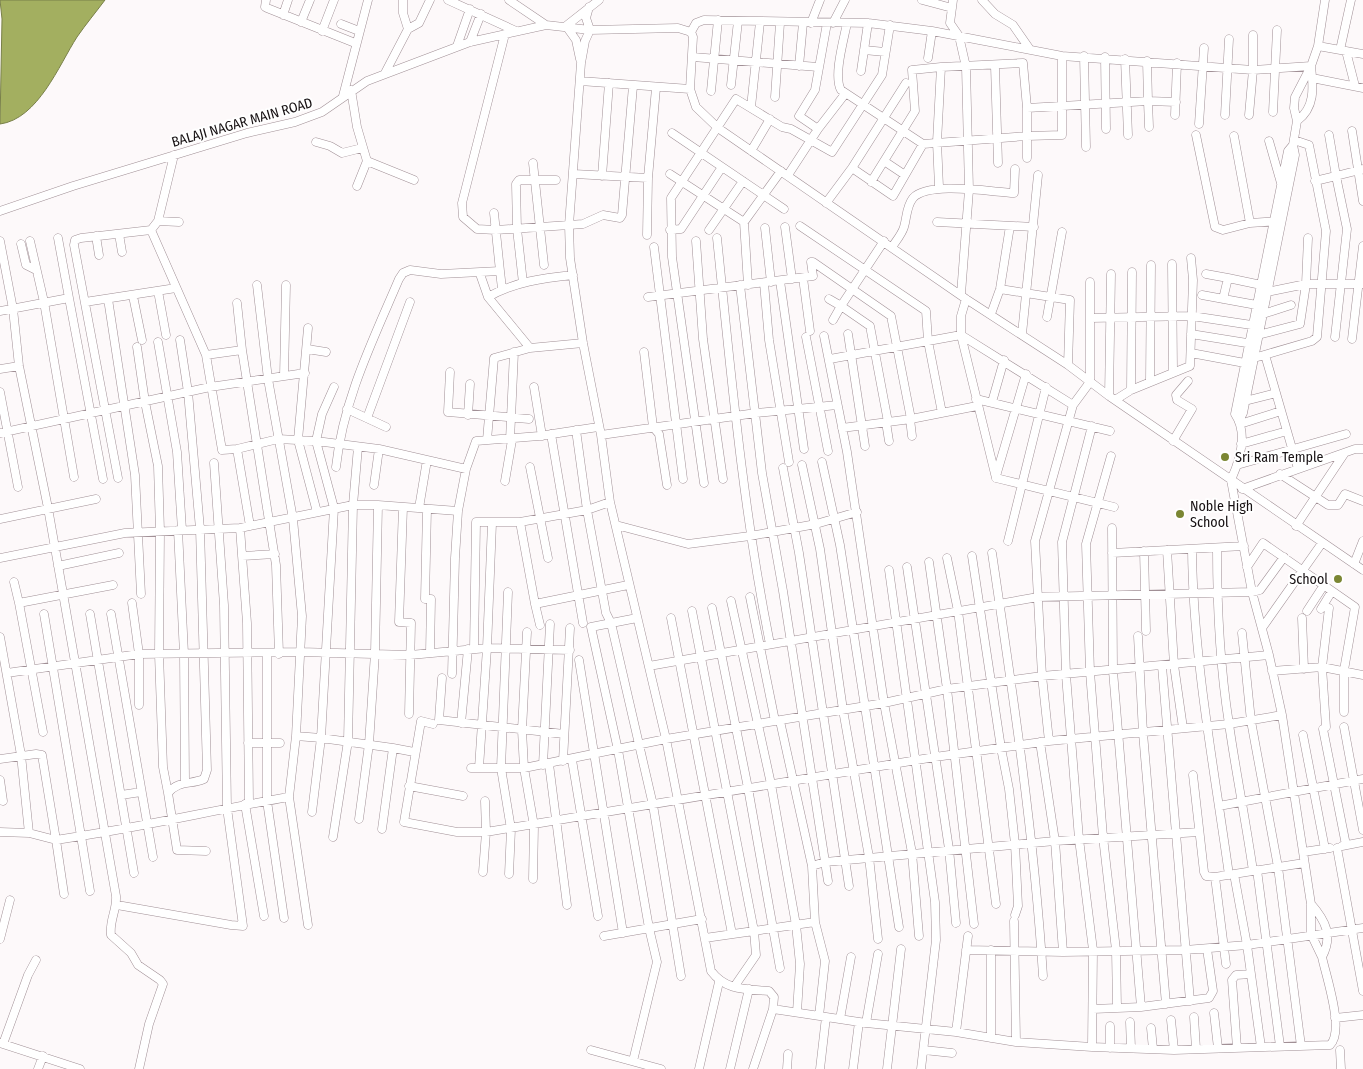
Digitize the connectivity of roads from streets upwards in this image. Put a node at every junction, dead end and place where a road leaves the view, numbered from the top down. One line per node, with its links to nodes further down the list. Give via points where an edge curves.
1 (266, 0): 21 (street, via 265,7)
2 (288, 0): 21 (street)
3 (310, 0): 24 (street)
4 (334, 0): 36 (street)
5 (368, 0): 39 (street)
6 (403, 0): 35 (street)
7 (430, 0): 35 (street, via 419,23)
8 (448, 0): 19 (street)
9 (509, 0): 32 (street)
10 (598, 0): 18 (street)
11 (820, 0): 27 (street)
12 (845, 0): 28 (street)
13 (922, 0): 17 (street)
14 (982, 0): 51 (street, via 995,14 1013,25)
15 (1325, 0): 50 (street)
16 (1351, 0): 54 (street)
17 (952, 4): 45 (street, via 950,23)
18 (589, 7): 34 (street); 37 (street, via 586,18)
19 (470, 9): 20 (street); 49 (street)
20 (481, 14): 40 (street); 48 (street)
21 (283, 15): 24 (street)
22 (718, 20): 23 (street); 41 (street, via 700,21); 62 (street)
23 (738, 21): 25 (street); 64 (street)
24 (301, 22): 36 (street)
25 (760, 22): 26 (street); 67 (street)
26 (780, 23): 27 (street); 69 (street)
27 (807, 23): 28 (street); 70 (street)
28 (830, 23): 29 (street); 75 (street)
29 (847, 23): 30 (street); 93 (street, via 838,84)
30 (868, 23): 33 (street); 53 (street)
31 (341, 24): 39 (street)
32 (546, 25): 34 (street, BALAJI NAGAR MAIN ROAD); 40 (street, BALAJI NAGAR MAIN ROAD)
33 (890, 25): 42 (street); 55 (street)
34 (566, 26): 37 (street, BALAJI NAGAR MAIN ROAD); 66 (street, via 576,40)
35 (408, 29): 81 (street)
36 (322, 30): 47 (street)
37 (590, 30): 41 (street, BALAJI NAGAR MAIN ROAD, via 678,28); 66 (street)
38 (1277, 30): 78 (street)
39 (358, 31): 47 (street)
40 (516, 31): 43 (street, BALAJI NAGAR MAIN ROAD)
41 (690, 32): 59 (street)
42 (932, 32): 45 (street); 61 (street)
43 (505, 34): 48 (street, BALAJI NAGAR MAIN ROAD); 192 (street, via 462,203 463,216 477,229)
44 (1253, 35): 79 (street)
45 (959, 36): 51 (street); 76 (street)
46 (1229, 40): 77 (street)
47 (355, 42): 94 (street)
48 (470, 42): 49 (street, BALAJI NAGAR MAIN ROAD)
49 (457, 46): 81 (street, BALAJI NAGAR MAIN ROAD)
50 (1318, 46): 54 (street); 74 (street)
51 (1029, 48): 57 (street)
52 (1204, 48): 73 (street)
53 (864, 50): 55 (street); 80 (street)
54 (1343, 50): 56 (street); 88 (street)
55 (886, 52): 102 (street, via 882,75)
56 (1363, 52)
57 (1062, 56): 58 (street); 101 (street)
58 (1084, 56): 60 (street); 100 (street)
59 (693, 57): 62 (street); 90 (street)
60 (1105, 57): 63 (street); 97 (street)
61 (928, 58)
62 (714, 59): 64 (street); 92 (street)
63 (1125, 59): 65 (street); 98 (street)
64 (734, 60): 67 (street); 86 (street)
65 (1147, 61): 68 (street); 96 (street)
66 (581, 62): 83 (street)
67 (757, 62): 69 (street); 103 (street)
68 (1177, 62): 73 (street); 99 (street)
69 (778, 64): 70 (street); 95 (street)
70 (799, 66): 75 (street)
71 (941, 66): 76 (street); 118 (street, via 912,70 915,111); 130 (street)
72 (995, 66): 76 (street); 104 (street, via 1024,63); 125 (street)
73 (1203, 66): 77 (street); 112 (street)
74 (1311, 66): 78 (street); 82 (street); 111 (street, via 1295,97)
75 (818, 67): 115 (street, via 815,90 799,116)
76 (966, 67): 127 (street)
77 (1228, 68): 79 (street); 107 (street)
78 (1277, 68): 79 (street); 105 (street)
79 (1253, 70): 108 (street)
80 (861, 71)
81 (385, 73): 91 (street, BALAJI NAGAR MAIN ROAD)
82 (1312, 78): 88 (street); 111 (street, via 1310,105)
83 (580, 81): 84 (street); 148 (street)
84 (608, 83): 87 (street); 152 (street)
85 (906, 83): 109 (street)
86 (731, 85)
87 (633, 86): 89 (street); 154 (street)
88 (1359, 87)
89 (656, 88): 90 (street); 155 (street)
90 (690, 89): 114 (street, via 696,107)
91 (351, 90): 94 (street, BALAJI NAGAR MAIN ROAD); 134 (street)
92 (711, 91)
93 (846, 94): 102 (street); 115 (street)
94 (343, 96): 137 (street, BALAJI NAGAR MAIN ROAD, via 322,112 295,122)
95 (775, 97)
96 (1148, 101): 98 (street); 99 (street); 113 (street)
97 (1106, 102): 98 (street); 100 (street); 116 (street)
98 (1128, 102): 120 (street)
99 (1176, 102): 106 (street)
100 (1085, 103): 101 (street); 133 (street)
101 (1062, 104): 104 (street); 123 (street, via 1062,135)
102 (863, 105): 109 (street); 126 (street, via 832,152)
103 (751, 107): 110 (street); 114 (street, via 736,99)
104 (1027, 108): 123 (street)
105 (1274, 112)
106 (1175, 115)
107 (1225, 115)
108 (1249, 115)
109 (882, 118): 118 (street); 144 (street)
110 (770, 120): 126 (street); 135 (street)
111 (1297, 121): 131 (street)
112 (1199, 124)
113 (1148, 127)
114 (718, 128): 135 (street); 136 (street)
115 (818, 129): 126 (street)
116 (1106, 129)
117 (1352, 131): 146 (street)
118 (902, 132): 132 (street); 140 (street)
119 (672, 133): 136 (street)
120 (1128, 135)
121 (1196, 135): 181 (street, via 1214,227 1223,230)
122 (1329, 135): 153 (street)
123 (1027, 136): 125 (street); 138 (street)
124 (1234, 136): 181 (street)
125 (998, 138): 127 (street); 142 (street)
126 (812, 139): 147 (street)
127 (969, 140): 130 (street); 166 (street)
128 (1269, 141): 163 (street)
129 (316, 142): 134 (street, via 342,153)
130 (937, 142): 132 (street); 165 (street)
131 (1293, 142): 161 (street, via 1309,145); 163 (street, via 1288,151); 169 (street, via 1295,155)
132 (923, 144): 151 (street)
133 (1086, 147)
134 (362, 148): 139 (street)
135 (751, 151): 147 (street)
136 (701, 154): 143 (street); 159 (street)
137 (174, 155): 174 (street, BALAJI NAGAR MAIN ROAD); 176 (street)
138 (1027, 158)
139 (367, 160): 156 (street); 164 (street)
140 (884, 161): 151 (street); 162 (street)
141 (533, 162): 157 (street)
142 (998, 163)
143 (722, 167): 160 (street); 168 (street)
144 (852, 168): 162 (street); 171 (street)
145 (1015, 169): 166 (street, via 1014,193)
146 (1360, 170): 153 (street); 170 (street)
147 (785, 173): 167 (street); 171 (street)
148 (574, 174): 152 (street); 184 (street)
149 (670, 174): 159 (street)
150 (1038, 174): 188 (street)
151 (905, 175): 162 (street, via 893,196)
152 (602, 176): 154 (street)
153 (1336, 176): 161 (street); 235 (street, via 1347,228)
154 (625, 178): 155 (street); 184 (street, via 620,218 603,216)
155 (648, 178): 197 (street)
156 (414, 180)
157 (535, 180): 158 (street); 183 (street); 190 (street, via 519,180 516,184)
158 (556, 180)
159 (682, 181): 168 (street); 193 (street, via 671,198)
160 (743, 181): 167 (street); 172 (street)
161 (1315, 181): 234 (street, via 1326,231)
162 (871, 182)
163 (1282, 184): 169 (street); 177 (street)
164 (357, 186)
165 (938, 188): 166 (street); 209 (street, via 924,191 914,198 907,210 904,228)
166 (969, 190): 182 (street)
167 (764, 194): 173 (street); 179 (street)
168 (704, 195): 172 (street); 193 (street, via 681,229)
169 (1286, 197): 177 (street)
170 (1363, 201)
171 (826, 203): 205 (street)
172 (724, 208): 179 (street); 194 (street)
173 (784, 209)
174 (0, 211)
175 (494, 213): 192 (street)
176 (158, 221): 178 (street); 191 (street)
177 (1278, 221): 181 (street); 242 (street)
178 (179, 222)
179 (744, 222): 232 (street)
180 (937, 222): 182 (street)
181 (1250, 223)
182 (966, 224): 186 (street); 252 (street)
183 (540, 226): 184 (street); 190 (street); 214 (street)
184 (569, 226): 223 (street)
185 (800, 226): 218 (street)
186 (1010, 226): 188 (street); 245 (street)
187 (784, 227): 226 (street)
188 (1034, 227): 248 (street)
189 (764, 228): 230 (street)
190 (517, 229): 192 (street); 229 (street)
191 (151, 230): 196 (street); 240 (street)
192 (496, 230): 217 (street)
193 (670, 230): 247 (street)
194 (709, 230)
195 (1062, 232): 257 (street)
196 (119, 234): 198 (street); 210 (street)
197 (647, 235)
198 (96, 236): 211 (street); 261 (street, via 75,240 74,245)
199 (58, 238): 255 (street)
200 (717, 238): 239 (street)
201 (1308, 238): 233 (street)
202 (0, 241): 266 (street)
203 (30, 241): 216 (street)
204 (696, 241): 241 (street)
205 (884, 241): 209 (street); 218 (street)
206 (21, 244): 216 (street, via 26,265)
207 (1363, 246): 236 (street)
208 (654, 247): 251 (street)
209 (892, 247): 252 (street)
210 (122, 252)
211 (99, 254)
212 (1191, 258): 270 (street)
213 (1172, 264): 272 (street)
214 (544, 265)
215 (1151, 265): 276 (street)
216 (36, 270): 260 (street)
217 (500, 271): 220 (street); 243 (street)
218 (864, 271): 244 (street); 290 (street, via 926,311)
219 (1132, 272): 275 (street)
220 (480, 274): 253 (street); 342 (street, via 418,270 403,273)
221 (1111, 274): 274 (street)
222 (1206, 274): 225 (street)
223 (573, 275): 229 (street); 292 (street)
224 (803, 278): 226 (street); 244 (street, via 813,276 810,262 814,262); 340 (street)
225 (1228, 278): 242 (street); 259 (street)
226 (792, 279): 227 (street)
227 (780, 281): 230 (street); 344 (street)
228 (1090, 282): 273 (street)
229 (523, 283): 243 (street)
230 (767, 283): 232 (street); 345 (street)
231 (286, 284): 316 (street)
232 (748, 284): 238 (street)
233 (1306, 284): 234 (street); 242 (street); 285 (street, via 1300,324)
234 (1323, 284): 235 (street); 305 (street, via 1316,339)
235 (1341, 284): 236 (street); 287 (street)
236 (1360, 284): 288 (street)
237 (257, 285): 317 (street)
238 (740, 285): 239 (street); 348 (street)
239 (722, 286): 241 (street); 353 (street)
240 (176, 288): 246 (street); 303 (street)
241 (701, 288): 247 (street); 358 (street)
242 (1266, 288): 267 (street)
243 (502, 289): 253 (street)
244 (852, 289): 265 (street); 294 (street, via 891,316)
245 (1000, 289): 248 (street); 269 (street)
246 (158, 291): 250 (street); 280 (street)
247 (678, 292): 251 (street); 361 (street)
248 (1027, 294): 257 (street); 282 (street)
249 (1202, 295): 259 (street)
250 (133, 296): 258 (street); 334 (street)
251 (660, 296): 254 (street); 364 (street)
252 (964, 296): 269 (street); 284 (street)
253 (488, 297): 295 (street)
254 (648, 297)
255 (69, 298): 260 (street); 347 (street)
256 (829, 298): 265 (street)
257 (1049, 298): 271 (street); 309 (street, via 1070,300)
258 (108, 299): 261 (street); 339 (street)
259 (1223, 299): 267 (street)
260 (44, 302): 266 (street); 356 (street)
261 (85, 302): 343 (street)
262 (410, 302): 354 (street)
263 (237, 303): 297 (street)
264 (1290, 305): 267 (street)
265 (841, 306): 277 (street); 298 (street, via 870,326)
266 (13, 309): 268 (street); 310 (street)
267 (1262, 309): 278 (street)
268 (0, 311)
269 (991, 314): 282 (street)
270 (1192, 316): 272 (street); 278 (street); 283 (street)
271 (1047, 317)
272 (1172, 317): 276 (street); 313 (street)
273 (1091, 318): 274 (street); 321 (street)
274 (1111, 318): 275 (street); 332 (street)
275 (1132, 318): 276 (street); 327 (street)
276 (1152, 318): 319 (street)
277 (833, 320)
278 (1257, 326): 285 (street); 293 (street)
279 (308, 328): 296 (street)
280 (166, 334)
281 (848, 334): 304 (street)
282 (1022, 334): 309 (street)
283 (1191, 334): 293 (street); 302 (street)
284 (961, 335): 290 (street); 307 (street); 336 (street)
285 (1258, 335): 293 (street)
286 (824, 336): 306 (street)
287 (1335, 337)
288 (1352, 339)
289 (180, 340): 329 (street)
290 (928, 341): 294 (street); 349 (street)
291 (158, 342): 331 (street)
292 (583, 343): 295 (street); 368 (street)
293 (1253, 344): 308 (street)
294 (896, 346): 298 (street); 359 (street)
295 (530, 348): 300 (street)
296 (307, 349): 299 (street); 314 (street)
297 (242, 350): 303 (street); 318 (street)
298 (875, 350): 304 (street); 362 (street)
299 (326, 352)
300 (514, 352): 352 (street, via 494,358); 355 (street)
301 (644, 352): 369 (street)
302 (1190, 353): 308 (street); 313 (street, via 1190,366)
303 (206, 355): 325 (street)
304 (851, 355): 306 (street); 370 (street)
305 (1265, 355): 308 (street); 330 (street)
306 (830, 359): 337 (street)
307 (1004, 360): 315 (street); 335 (street)
308 (1250, 362): 333 (street); 363 (street, via 1234,414)
309 (1068, 365): 321 (street)
310 (19, 366): 311 (street); 365 (street)
311 (0, 370)
312 (450, 372): 351 (street, via 446,409 451,413)
313 (1173, 372): 319 (street)
314 (305, 373): 316 (street); 382 (street)
315 (1026, 374): 324 (street); 341 (street)
316 (284, 376): 317 (street)
317 (268, 379): 318 (street); 381 (street)
318 (248, 381): 325 (street); 388 (street)
319 (1150, 381): 327 (street)
320 (1188, 381): 387 (street, via 1176,395 1177,400 1192,409)
321 (1090, 382): 332 (street); 338 (street)
322 (470, 384): 351 (street)
323 (334, 387): 383 (street, via 322,414)
324 (1046, 387): 338 (street); 350 (street)
325 (210, 388): 329 (street); 393 (street, via 221,447)
326 (534, 388): 379 (street)
327 (1131, 390): 332 (street)
328 (0, 392): 375 (street)
329 (188, 392): 331 (street); 459 (street)
330 (1276, 393): 333 (street); 346 (street)
331 (167, 396): 334 (street); 460 (street, via 177,452)
332 (1112, 398): 387 (street)
333 (1245, 400): 363 (street)
334 (145, 402): 339 (street); 461 (street, via 158,466)
335 (992, 402): 336 (street); 341 (street)
336 (976, 403): 349 (street); 413 (street)
337 (837, 405): 340 (street); 371 (street)
338 (1073, 405): 360 (street)
339 (123, 406): 343 (street); 462 (street, via 135,475)
340 (818, 407): 344 (street); 398 (street)
341 (1016, 408): 350 (street); 413 (street)
342 (347, 409): 354 (street); 389 (street)
343 (105, 410): 347 (street); 412 (street)
344 (799, 410): 345 (street); 395 (street)
345 (779, 411): 348 (street); 457 (street)
346 (1281, 411): 363 (street); 374 (street)
347 (92, 413): 356 (street); 414 (street)
348 (756, 413): 353 (street); 463 (street)
349 (942, 413): 359 (street)
350 (1040, 413): 360 (street); 420 (street)
351 (468, 415): 352 (street)
352 (488, 416): 355 (street); 384 (street)
353 (735, 416): 358 (street); 464 (street)
354 (367, 418): 367 (street)
355 (510, 418): 357 (street); 385 (street)
356 (63, 419): 365 (street); 411 (street)
357 (529, 419)
358 (715, 419): 361 (street); 416 (street)
359 (910, 419): 362 (street); 380 (street)
360 (1068, 420): 366 (street); 425 (street)
361 (696, 422): 364 (street); 419 (street)
362 (887, 422): 370 (street); 386 (street)
363 (1240, 422): 390 (street)
364 (676, 425): 369 (street); 415 (street)
365 (32, 426): 375 (street); 436 (street)
366 (1092, 426): 373 (street); 426 (street)
367 (386, 427)
368 (598, 427): 372 (street); 378 (street)
369 (653, 427): 378 (street); 422 (street, via 659,434)
370 (861, 427): 371 (street); 391 (street)
371 (842, 428): 442 (street)
372 (576, 430): 376 (street); 439 (street)
373 (1110, 431)
374 (1287, 431): 390 (street); 397 (street)
375 (4, 432): 423 (street)
376 (551, 434): 379 (street); 443 (street)
377 (1346, 434): 397 (street)
378 (601, 435): 430 (street)
379 (542, 436): 385 (street)
380 (912, 436)
381 (278, 439): 382 (street); 388 (street); 445 (street)
382 (298, 440): 383 (street); 441 (street)
383 (316, 440): 389 (street); 437 (street)
384 (487, 440): 385 (street); 408 (street, via 476,441)
385 (511, 440): 418 (street)
386 (889, 440)
387 (1174, 441): 417 (street)
388 (257, 444): 393 (street); 449 (street)
389 (338, 444): 392 (street); 406 (street)
390 (1241, 444): 405 (street)
391 (865, 446)
392 (358, 447): 394 (street); 432 (street)
393 (237, 449): 453 (street)
394 (379, 449): 401 (street); 421 (street)
395 (804, 449)
396 (1363, 449): 399 (street)
397 (1293, 450): 405 (street); 409 (street)
398 (828, 451)
399 (1344, 454): 409 (street); 427 (street)
400 (1111, 456): 431 (street)
401 (427, 460): 408 (street); 438 (street)
402 (822, 462): 447 (street)
403 (214, 463): 455 (street)
404 (802, 465): 452 (street)
405 (1238, 465): 417 (street)
406 (336, 466)
407 (530, 466): 446 (street)
408 (466, 468): 440 (street)
409 (1298, 469): 410 (street)
410 (1280, 474): 424 (street); 427 (street)
411 (74, 477)
412 (118, 478)
413 (996, 478): 420 (street)
414 (103, 479)
415 (683, 479)
416 (723, 479)
417 (1231, 480): 424 (street); 468 (street)
418 (505, 481)
419 (704, 483)
420 (1022, 484): 425 (street); 465 (street)
421 (374, 485)
422 (667, 485)
423 (18, 487)
424 (1242, 488): 454 (street)
425 (1049, 491): 426 (street); 511 (street, via 1035,541)
426 (1073, 497): 431 (street); 508 (street, via 1062,542)
427 (1316, 497): 429 (street, via 1334,506 1345,494); 454 (street)
428 (96, 499): 436 (street)
429 (1363, 501)
430 (610, 502): 439 (street); 451 (street)
431 (1096, 502): 435 (street); 509 (street, via 1086,544)
432 (353, 505): 433 (street); 437 (street); 569 (street)
433 (378, 505): 434 (street); 570 (street)
434 (403, 507): 438 (street); 571 (street, via 399,622 410,623)
435 (1114, 507)
436 (48, 508): 444 (street); 469 (street)
437 (334, 508): 441 (street); 558 (street)
438 (423, 509): 440 (street); 559 (street, via 425,599 431,599)
439 (587, 510): 443 (street); 496 (street)
440 (458, 511): 555 (street)
441 (317, 512): 445 (street)
442 (857, 512): 447 (street); 535 (street)
443 (564, 514): 446 (street); 507 (street)
444 (0, 519)
445 (292, 519): 449 (street); 557 (street, via 302,616)
446 (539, 519): 448 (street); 482 (street)
447 (836, 519): 452 (street); 538 (street)
448 (520, 522): 450 (street); 515 (street)
449 (271, 523): 453 (street); 477 (street)
450 (492, 523): 549 (street); 551 (street, via 476,522)
451 (616, 524): 464 (street, via 688,544); 494 (street)
452 (816, 524): 457 (street); 541 (street)
453 (250, 526): 456 (street)
454 (1296, 526): 467 (street)
455 (219, 528): 456 (street); 459 (street); 565 (street)
456 (240, 528): 478 (street)
457 (795, 528): 463 (street); 543 (street)
458 (1112, 528): 474 (street)
459 (200, 529): 460 (street); 564 (street)
460 (180, 530): 461 (street); 563 (street)
461 (160, 531): 462 (street); 562 (street)
462 (138, 532): 469 (street); 502 (street)
463 (772, 532): 464 (street); 546 (street)
464 (750, 536): 547 (street)
465 (1008, 541)
466 (1363, 541): 485 (street)
467 (1322, 543): 485 (street); 491 (street)
468 (1244, 546): 471 (street); 488 (street)
469 (54, 547): 481 (street); 486 (street)
470 (1192, 549): 471 (street); 472 (street); 501 (street)
471 (1217, 549): 499 (street)
472 (1167, 550): 473 (street); 504 (street)
473 (1144, 551): 474 (street); 503 (street)
474 (1112, 552): 505 (street)
475 (119, 553): 486 (street)
476 (992, 553): 516 (street)
477 (275, 554): 478 (street); 568 (street)
478 (242, 556): 566 (street)
479 (972, 556): 517 (street)
480 (1284, 556): 488 (street, via 1263,543); 491 (street); 500 (street, via 1260,590)
481 (0, 558)
482 (548, 558)
483 (947, 558): 520 (street)
484 (928, 562): 525 (street)
485 (1354, 564): 490 (street)
486 (58, 566): 506 (street)
487 (907, 567): 528 (street)
488 (1247, 567): 500 (street)
489 (889, 570): 530 (street)
490 (1363, 570)
491 (1304, 571): 495 (street); 537 (street)
492 (14, 582): 513 (street)
493 (113, 585): 506 (street)
494 (628, 585): 496 (street); 526 (street)
495 (1324, 585): 497 (street); 521 (street)
496 (602, 591): 507 (street); 532 (street)
497 (1332, 591): 588 (street, via 1325,609); 590 (street, via 1348,601 1356,611)
498 (508, 592): 552 (street)
499 (1217, 592): 500 (street); 501 (street); 579 (street)
500 (1252, 592): 537 (street)
501 (1192, 593): 504 (street); 580 (street)
502 (141, 594)
503 (1146, 594): 504 (street); 505 (street); 539 (street)
504 (1170, 594): 583 (street)
505 (1112, 595): 509 (street); 591 (street)
506 (63, 596): 513 (street); 581 (street)
507 (577, 596): 515 (street); 531 (street)
508 (1062, 596): 509 (street); 511 (street); 596 (street)
509 (1088, 596): 593 (street)
510 (750, 597): 548 (street)
511 (1038, 597): 516 (street); 598 (street)
512 (731, 601): 554 (street)
513 (19, 603): 586 (street)
514 (132, 603): 561 (street)
515 (535, 604): 534 (street)
516 (1000, 604): 517 (street); 600 (street)
517 (980, 607): 520 (street); 602 (street)
518 (712, 608): 560 (street)
519 (692, 611): 573 (street)
520 (958, 611): 525 (street); 603 (street)
521 (1307, 611)
522 (44, 614): 582 (street)
523 (90, 614): 576 (street)
524 (111, 614): 574 (street)
525 (936, 615): 528 (street); 604 (street)
526 (637, 618): 532 (street); 584 (street)
527 (672, 618): 578 (street)
528 (914, 618): 530 (street); 605 (street)
529 (1302, 618): 589 (street)
530 (896, 621): 535 (street); 606 (street)
531 (583, 622)
532 (610, 623): 649 (street); 653 (street, via 591,627)
533 (550, 624): 553 (street)
534 (540, 625)
535 (873, 625): 538 (street); 607 (street)
536 (570, 628): 556 (street)
537 (1262, 628): 572 (street)
538 (852, 629): 541 (street); 609 (street)
539 (1146, 631)
540 (527, 632): 550 (street)
541 (832, 633): 543 (street); 610 (street)
542 (1242, 633): 575 (street)
543 (812, 636): 546 (street); 612 (street)
544 (1138, 636): 587 (street)
545 (0, 637): 594 (street)
546 (790, 640): 547 (street); 615 (street)
547 (770, 644): 548 (street)
548 (760, 646): 554 (street); 616 (street)
549 (487, 648): 551 (street); 552 (street); 620 (street)
550 (526, 648): 552 (street); 553 (street); 628 (street)
551 (471, 649): 555 (street); 618 (street)
552 (505, 649): 624 (street)
553 (550, 649): 556 (street); 631 (street)
554 (742, 649): 560 (street); 621 (street)
555 (453, 650): 559 (street); 595 (street)
556 (570, 650): 634 (street)
557 (300, 652): 558 (street); 568 (street); 638 (street)
558 (325, 653): 569 (street); 640 (street)
559 (430, 653): 571 (street)
560 (722, 653): 573 (street); 626 (street)
561 (139, 654): 562 (street); 574 (street); 608 (street)
562 (160, 654): 563 (street); 685 (street, via 163,768)
563 (184, 654): 564 (street); 675 (street)
564 (204, 654): 565 (street); 675 (street, via 207,776 200,781)
565 (224, 654): 566 (street); 700 (street)
566 (248, 654): 567 (street); 647 (street)
567 (267, 654): 568 (street); 644 (street)
568 (278, 654)
569 (350, 654): 570 (street); 643 (street)
570 (375, 654): 571 (street); 648 (street)
571 (410, 655): 613 (street)
572 (1269, 655): 575 (street); 592 (street)
573 (700, 656): 578 (street); 632 (street)
574 (119, 657): 576 (street); 684 (street)
575 (1245, 657): 579 (street); 617 (street)
576 (97, 660): 581 (street); 687 (street)
577 (579, 660): 658 (street)
578 (680, 660): 584 (street); 636 (street)
579 (1223, 660): 580 (street); 622 (street)
580 (1200, 662): 583 (street); 623 (street)
581 (74, 663): 582 (street); 718 (street)
582 (54, 665): 586 (street); 720 (street)
583 (1174, 665): 585 (street); 627 (street)
584 (649, 666): 642 (street)
585 (1162, 666): 587 (street); 629 (street)
586 (33, 668): 594 (street); 630 (street)
587 (1139, 668): 591 (street); 633 (street)
588 (1322, 668): 589 (street); 590 (street); 679 (street, via 1324,728)
589 (1304, 669): 592 (street)
590 (1344, 670): 597 (street); 611 (street)
591 (1113, 671): 593 (street); 635 (street)
592 (1272, 671): 614 (street)
593 (1090, 672): 596 (street); 639 (street)
594 (7, 673): 657 (street)
595 (452, 674)
596 (1066, 675): 598 (street); 641 (street)
597 (1363, 675): 601 (street)
598 (1042, 676): 600 (street); 646 (street)
599 (442, 678): 618 (street, via 439,720)
600 (1012, 680): 602 (street); 650 (street)
601 (1363, 680)
602 (990, 684): 603 (street); 652 (street)
603 (968, 687): 604 (street); 654 (street)
604 (947, 689): 605 (street); 656 (street)
605 (925, 694): 606 (street); 659 (street)
606 (906, 698): 607 (street); 662 (street)
607 (884, 703): 609 (street); 664 (street)
608 (139, 705)
609 (864, 706): 610 (street); 666 (street)
610 (843, 710): 612 (street); 669 (street)
611 (1344, 712)
612 (823, 713): 615 (street); 670 (street)
613 (409, 714)
614 (1282, 715): 617 (street); 686 (street)
615 (801, 717): 616 (street); 672 (street)
616 (777, 721): 621 (street); 676 (street)
617 (1252, 721): 622 (street); 691 (street)
618 (461, 723): 620 (street)
619 (433, 724): 655 (street, via 421,721)
620 (483, 724): 624 (street); 667 (street, via 475,768)
621 (757, 724): 626 (street); 678 (street)
622 (1229, 724): 623 (street); 696 (street)
623 (1207, 726): 627 (street); 699 (street)
624 (502, 727): 628 (street); 667 (street)
625 (1344, 727): 677 (street)
626 (736, 728): 632 (street); 681 (street)
627 (1183, 728): 629 (street)
628 (522, 730): 631 (street); 668 (street)
629 (1168, 730): 633 (street); 719 (street)
630 (43, 732)
631 (546, 732): 634 (street); 665 (street)
632 (715, 732): 636 (street); 683 (street)
633 (1143, 733): 635 (street); 721 (street)
634 (564, 734): 663 (street)
635 (1119, 734): 639 (street); 724 (street)
636 (694, 735): 642 (street); 689 (street)
637 (1303, 735): 682 (street)
638 (296, 736): 640 (street); 690 (street)
639 (1095, 737): 641 (street); 723 (street)
640 (321, 738): 643 (street); 702 (street)
641 (1071, 738): 646 (street); 725 (street)
642 (666, 740): 649 (street); 695 (street)
643 (348, 741): 648 (street); 722 (street)
644 (267, 742): 645 (street); 647 (street); 692 (street)
645 (280, 742)
646 (1045, 742): 650 (street); 727 (street)
647 (248, 743): 697 (street)
648 (369, 744): 651 (street); 705 (street)
649 (640, 745): 653 (street); 698 (street)
650 (1020, 745): 652 (street); 729 (street)
651 (393, 748): 655 (street); 711 (street)
652 (1001, 748): 654 (street); 730 (street)
653 (618, 750): 658 (street); 701 (street)
654 (976, 751): 656 (street); 731 (street)
655 (414, 752): 680 (street)
656 (955, 754): 659 (street); 733 (street)
657 (21, 755): 660 (street); 717 (street); 726 (street, via 42,755)
658 (595, 755): 661 (street); 703 (street)
659 (935, 756): 662 (street); 734 (street)
660 (0, 759)
661 (572, 760): 663 (street); 704 (street)
662 (916, 760): 664 (street); 737 (street)
663 (563, 761): 665 (street)
664 (895, 763): 666 (street); 739 (street)
665 (546, 764): 668 (street); 707 (street)
666 (874, 767): 669 (street); 740 (street)
667 (501, 768): 668 (street); 712 (street)
668 (524, 768): 709 (street)
669 (854, 770): 670 (street); 742 (street)
670 (833, 774): 672 (street); 743 (street)
671 (1193, 774): 716 (street)
672 (812, 778): 676 (street); 744 (street)
673 (1363, 779): 677 (street)
674 (0, 780): 694 (street)
675 (185, 781): 685 (street)
676 (792, 781): 678 (street); 746 (street)
677 (1354, 781): 679 (street); 713 (street)
678 (771, 784): 681 (street); 773 (street)
679 (1335, 785): 682 (street); 732 (street)
680 (409, 786): 688 (street); 715 (street, via 404,822 457,832)
681 (748, 788): 683 (street); 777 (street)
682 (1313, 790): 686 (street); 735 (street)
683 (728, 791): 689 (street); 779 (street)
684 (141, 792): 687 (street); 708 (street)
685 (168, 793): 706 (street)
686 (1292, 793): 691 (street); 738 (street)
687 (121, 795): 710 (street)
688 (463, 796)
689 (706, 796): 695 (street); 782 (street)
690 (288, 797): 692 (street); 771 (street)
691 (1264, 799): 696 (street); 747 (street)
692 (267, 800): 697 (street); 766 (street)
693 (485, 800): 715 (street)
694 (3, 801)
695 (678, 801): 698 (street); 767 (street)
696 (1244, 802): 699 (street); 748 (street)
697 (247, 803): 700 (street); 764 (street)
698 (653, 805): 701 (street); 772 (street)
699 (1219, 806): 752 (street)
700 (227, 808): 706 (street); 762 (street, via 243,926)
701 (629, 809): 703 (street); 775 (street)
702 (312, 812)
703 (605, 813): 704 (street); 780 (street)
704 (582, 817): 707 (street); 765 (street)
705 (359, 819)
706 (172, 820): 708 (street); 736 (street, via 177,850)
707 (557, 821): 709 (street); 763 (street)
708 (147, 826): 710 (street); 741 (street)
709 (534, 826): 712 (street); 754 (street)
710 (126, 829): 718 (street); 750 (street)
711 (382, 829)
712 (511, 829): 715 (street); 751 (street)
713 (1363, 830)
714 (0, 832): 717 (street)
715 (486, 832): 749 (street)
716 (1199, 832): 719 (street); 753 (street, via 1204,872 1206,876)
717 (29, 833): 726 (street)
718 (104, 833): 720 (street); 762 (street)
719 (1177, 835): 721 (street); 802 (street)
720 (81, 836): 726 (street); 757 (street)
721 (1153, 836): 724 (street); 801 (street)
722 (333, 837)
723 (1103, 837): 724 (street); 725 (street); 799 (street)
724 (1129, 837): 800 (street)
725 (1079, 839): 727 (street); 798 (street)
726 (56, 840): 758 (street)
727 (1055, 841): 729 (street); 805 (street)
728 (1363, 842): 732 (street)
729 (1033, 843): 730 (street); 804 (street)
730 (1015, 844): 731 (street); 803 (street, via 1018,906 1014,918)
731 (989, 846): 733 (street); 760 (street)
732 (1342, 846): 735 (street); 778 (street)
733 (966, 848): 734 (street); 770 (street)
734 (949, 849): 737 (street); 769 (street)
735 (1326, 849): 738 (street)
736 (206, 851)
737 (928, 851): 739 (street); 838 (street, via 936,940)
738 (1303, 852): 745 (street)
739 (912, 853): 740 (street); 785 (street)
740 (889, 855): 742 (street); 774 (street)
741 (153, 857)
742 (869, 857): 743 (street); 790 (street)
743 (847, 860): 744 (street); 756 (street)
744 (825, 862): 746 (street); 755 (street)
745 (1304, 863): 747 (street); 761 (street)
746 (812, 866): 768 (street)
747 (1278, 867): 748 (street); 788 (street)
748 (1255, 871): 752 (street); 791 (street)
749 (483, 872)
750 (134, 873)
751 (508, 874)
752 (1231, 875): 753 (street); 792 (street)
753 (1215, 877): 793 (street)
754 (534, 879)
755 (828, 881)
756 (849, 886)
757 (90, 891)
758 (64, 894)
759 (10, 900): 789 (street)
760 (996, 904)
761 (1311, 904): 781 (street, via 1323,919); 783 (street)
762 (117, 905): 863 (street, via 110,935 162,984)
763 (567, 905)
764 (264, 916)
765 (598, 916)
766 (284, 918)
767 (702, 919): 772 (street); 787 (street)
768 (815, 922): 773 (street); 828 (street, via 825,961)
769 (956, 923)
770 (974, 924)
771 (308, 925)
772 (672, 925): 775 (street); 813 (street)
773 (796, 925): 777 (street); 825 (street, via 800,964)
774 (899, 927)
775 (649, 928): 780 (street); 860 (street, via 658,966 644,1009)
776 (1363, 928): 778 (street)
777 (774, 929): 779 (street); 811 (street)
778 (1352, 930): 781 (street); 818 (street)
779 (754, 932): 782 (street); 816 (street, via 756,955)
780 (623, 933): 784 (street)
781 (1328, 933): 783 (street); 808 (street)
782 (732, 934): 787 (street)
783 (1311, 934): 788 (street); 808 (street)
784 (604, 936)
785 (918, 936)
786 (968, 936): 796 (street)
787 (705, 938): 815 (street, via 711,971)
788 (1288, 938): 791 (street); 844 (street)
789 (0, 939)
790 (878, 939)
791 (1267, 942): 792 (street); 843 (street)
792 (1247, 945): 793 (street); 812 (street)
793 (1224, 947): 795 (street); 810 (street)
794 (901, 949): 835 (street)
795 (1207, 949): 802 (street); 819 (street, via 1212,995)
796 (966, 950): 797 (street); 839 (street)
797 (991, 950): 803 (street); 840 (street)
798 (1093, 950): 799 (street); 805 (street); 824 (street)
799 (1116, 950): 800 (street); 822 (street)
800 (1138, 950): 801 (street); 821 (street)
801 (1161, 950): 802 (street); 820 (street)
802 (1185, 950): 819 (street)
803 (1015, 951): 804 (street); 841 (street)
804 (1041, 951): 805 (street); 814 (street)
805 (1063, 952)
806 (878, 954): 834 (street)
807 (851, 957): 831 (street)
808 (1322, 957): 830 (street)
809 (36, 960): 842 (street)
810 (1226, 964)
811 (780, 968)
812 (1251, 974): 846 (street); 850 (street, via 1236,975 1232,980)
813 (681, 976)
814 (1043, 976)
815 (719, 982): 816 (street); 865 (street)
816 (734, 987): 817 (street)
817 (749, 989): 823 (street, via 772,993); 866 (street)
818 (1363, 991)
819 (1190, 1001): 820 (street)
820 (1166, 1004): 821 (street)
821 (1141, 1007): 822 (street)
822 (1117, 1008): 824 (street)
823 (773, 1009): 825 (street); 867 (street)
824 (1093, 1009): 845 (street)
825 (797, 1012): 828 (street)
826 (1214, 1013): 849 (street)
827 (1363, 1015): 830 (street)
828 (823, 1017): 831 (street); 869 (street)
829 (1194, 1017): 852 (street)
830 (1335, 1018): 844 (street, via 1336,1031 1332,1043)
831 (840, 1019): 834 (street)
832 (1172, 1020): 855 (street)
833 (1130, 1022): 848 (street)
834 (862, 1023): 835 (street); 870 (street)
835 (892, 1024): 838 (street); 871 (street)
836 (1110, 1026): 847 (street)
837 (1151, 1028): 851 (street)
838 (925, 1029): 839 (street); 854 (street)
839 (956, 1032): 840 (street)
840 (991, 1038): 841 (street)
841 (1016, 1042): 845 (street)
842 (1, 1043): 859 (street)
843 (1280, 1046): 844 (street); 846 (street)
844 (1301, 1046)
845 (1092, 1047): 847 (street)
846 (1261, 1047): 850 (street)
847 (1110, 1048): 848 (street)
848 (1131, 1048): 851 (street)
849 (1218, 1048): 850 (street); 852 (street)
850 (1237, 1048)
851 (1153, 1049): 855 (street)
852 (1196, 1049): 855 (street)
853 (591, 1050): 860 (street)
854 (924, 1050): 857 (street); 872 (street)
855 (1174, 1050)
856 (1340, 1050): 873 (street)
857 (952, 1053)
858 (788, 1054): 868 (street)
859 (43, 1056): 861 (street); 862 (street)
860 (633, 1061): 864 (street)
861 (38, 1069)
862 (78, 1069)
863 (139, 1069)
864 (661, 1069)
865 (699, 1069)
866 (730, 1069)
867 (753, 1069)
868 (787, 1069)
869 (820, 1069)
870 (853, 1069)
871 (887, 1069)
872 (921, 1069)
873 (1341, 1069)

